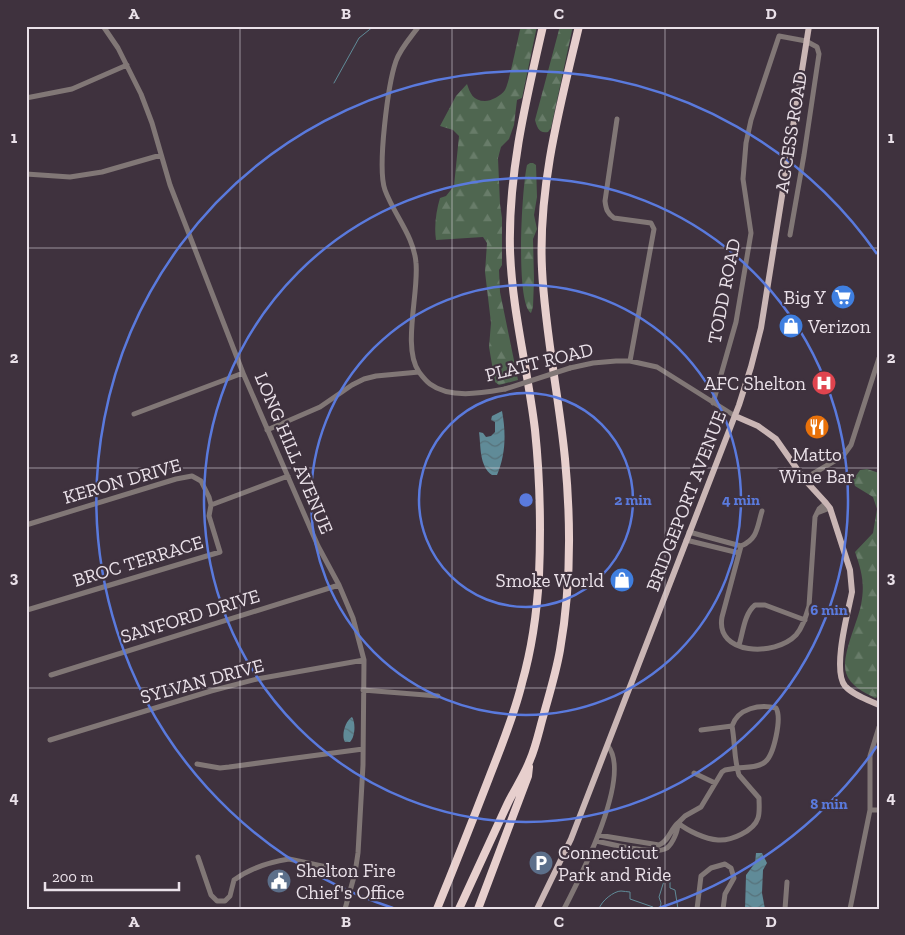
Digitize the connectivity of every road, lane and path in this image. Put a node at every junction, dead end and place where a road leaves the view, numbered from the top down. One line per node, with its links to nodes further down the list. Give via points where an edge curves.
1 (103, 26): 7 (street, LONG HILL AVENUE)
2 (419, 26): 15 (street, via 396,59 391,78 382,168 384,189 415,253 417,272 411,341 413,362)
3 (543, 26): 59 (highway, via 518,143 510,250 514,300 535,430 539,488 539,576 534,624 522,684 502,744)
4 (579, 26): 46 (highway, via 549,166 542,267 569,504 567,592 554,680)
5 (809, 26): 6 (main road, BRIDGEPORT AVENUE)
6 (806, 41): 12 (street, ACCESS ROAD, via 817,47 819,54); 17 (street, TODD ROAD, via 778,36 751,120 743,178 751,233 736,322); 19 (main road, BRIDGEPORT AVENUE, via 761,328)
7 (127, 65): 8 (street, via 72,89); 10 (street, LONG HILL AVENUE, via 152,124)
8 (26, 98)
9 (617, 119): 14 (street, via 606,209 614,218 651,223 654,229)
10 (160, 155): 11 (street, via 102,172 70,177); 16 (street, LONG HILL AVENUE)
11 (26, 174)
12 (790, 235)
13 (879, 358): 22 (street, via 851,445 843,456)
14 (630, 361): 15 (street, PLATT ROAD, bridge, via 570,368 505,389 472,393 447,392 430,384); 17 (street, PLATT ROAD, via 657,367)
15 (419, 372): 20 (street, via 364,379 320,407)
16 (243, 373): 18 (street); 20 (street, LONG HILL AVENUE)
17 (713, 403): 19 (street, PLATT ROAD)
18 (134, 414)
19 (735, 416): 22 (main road, via 758,426 776,439); 27 (main road, BRIDGEPORT AVENUE)
20 (267, 430): 21 (street, LONG HILL AVENUE)
21 (288, 476): 23 (street); 31 (street, LONG HILL AVENUE)
22 (804, 479): 24 (main road)
23 (211, 504): 26 (street, KERON DRIVE, via 201,482 186,476); 32 (street, BROC TERRACE, via 209,516 220,552)
24 (828, 505): 33 (street, via 819,508 815,522 809,606); 39 (main road, via 850,570 852,592 840,653 841,676 850,691)
25 (762, 511): 29 (street, via 755,537)
26 (26, 525)
27 (689, 532): 28 (main road, BRIDGEPORT AVENUE); 29 (street)
28 (686, 540): 30 (street); 44 (main road, BRIDGEPORT AVENUE)
29 (741, 546): 30 (street)
30 (739, 553): 34 (street, via 721,628 726,637)
31 (339, 585): 35 (street, LONG HILL AVENUE); 36 (street, SANFORD DRIVE)
32 (27, 610)
33 (804, 620): 34 (street, via 795,637 777,647 762,650); 34 (street, via 765,605 755,605 750,610)
34 (739, 645)
35 (364, 660): 37 (street, LONG HILL AVENUE); 43 (street, SYLVAN DRIVE, via 210,691)
36 (51, 675)
37 (363, 690): 38 (street); 45 (street, LONG HILL AVENUE)
38 (438, 696)
39 (879, 705)
40 (732, 726): 42 (street); 48 (street); 48 (street, via 737,716 750,709 772,707 778,711 770,757 760,765)
41 (879, 727): 51 (street, via 870,756)
42 (701, 730)
43 (50, 740)
44 (608, 746): 54 (street, via 615,775); 62 (main road, BRIDGEPORT AVENUE, via 571,839)
45 (363, 749): 47 (street, via 229,768); 56 (street, LONG HILL AVENUE)
46 (530, 762): 60 (highway); 61 (highway, via 528,776)
47 (197, 764)
48 (737, 768): 50 (street, via 722,772); 53 (street, via 740,778 759,798 758,818 748,829 727,839 715,840)
49 (694, 773): 50 (street)
50 (715, 783): 53 (street, via 701,807)
51 (870, 810): 52 (street); 67 (street)
52 (879, 810)
53 (678, 823): 54 (street, via 667,848)
54 (597, 838): 63 (street)
55 (198, 857): 56 (street, via 211,895 224,902 230,896 234,880 279,861 289,859)
56 (355, 873): 58 (street, LONG HILL AVENUE)
57 (787, 882): 66 (street)
58 (345, 909)
59 (437, 909)
60 (459, 909)
61 (478, 909)
62 (537, 909)
63 (564, 909)
64 (697, 909): 65 (street, via 701,876 724,864 732,868 734,878 725,894)
65 (722, 909)
66 (785, 909)
67 (850, 909)

